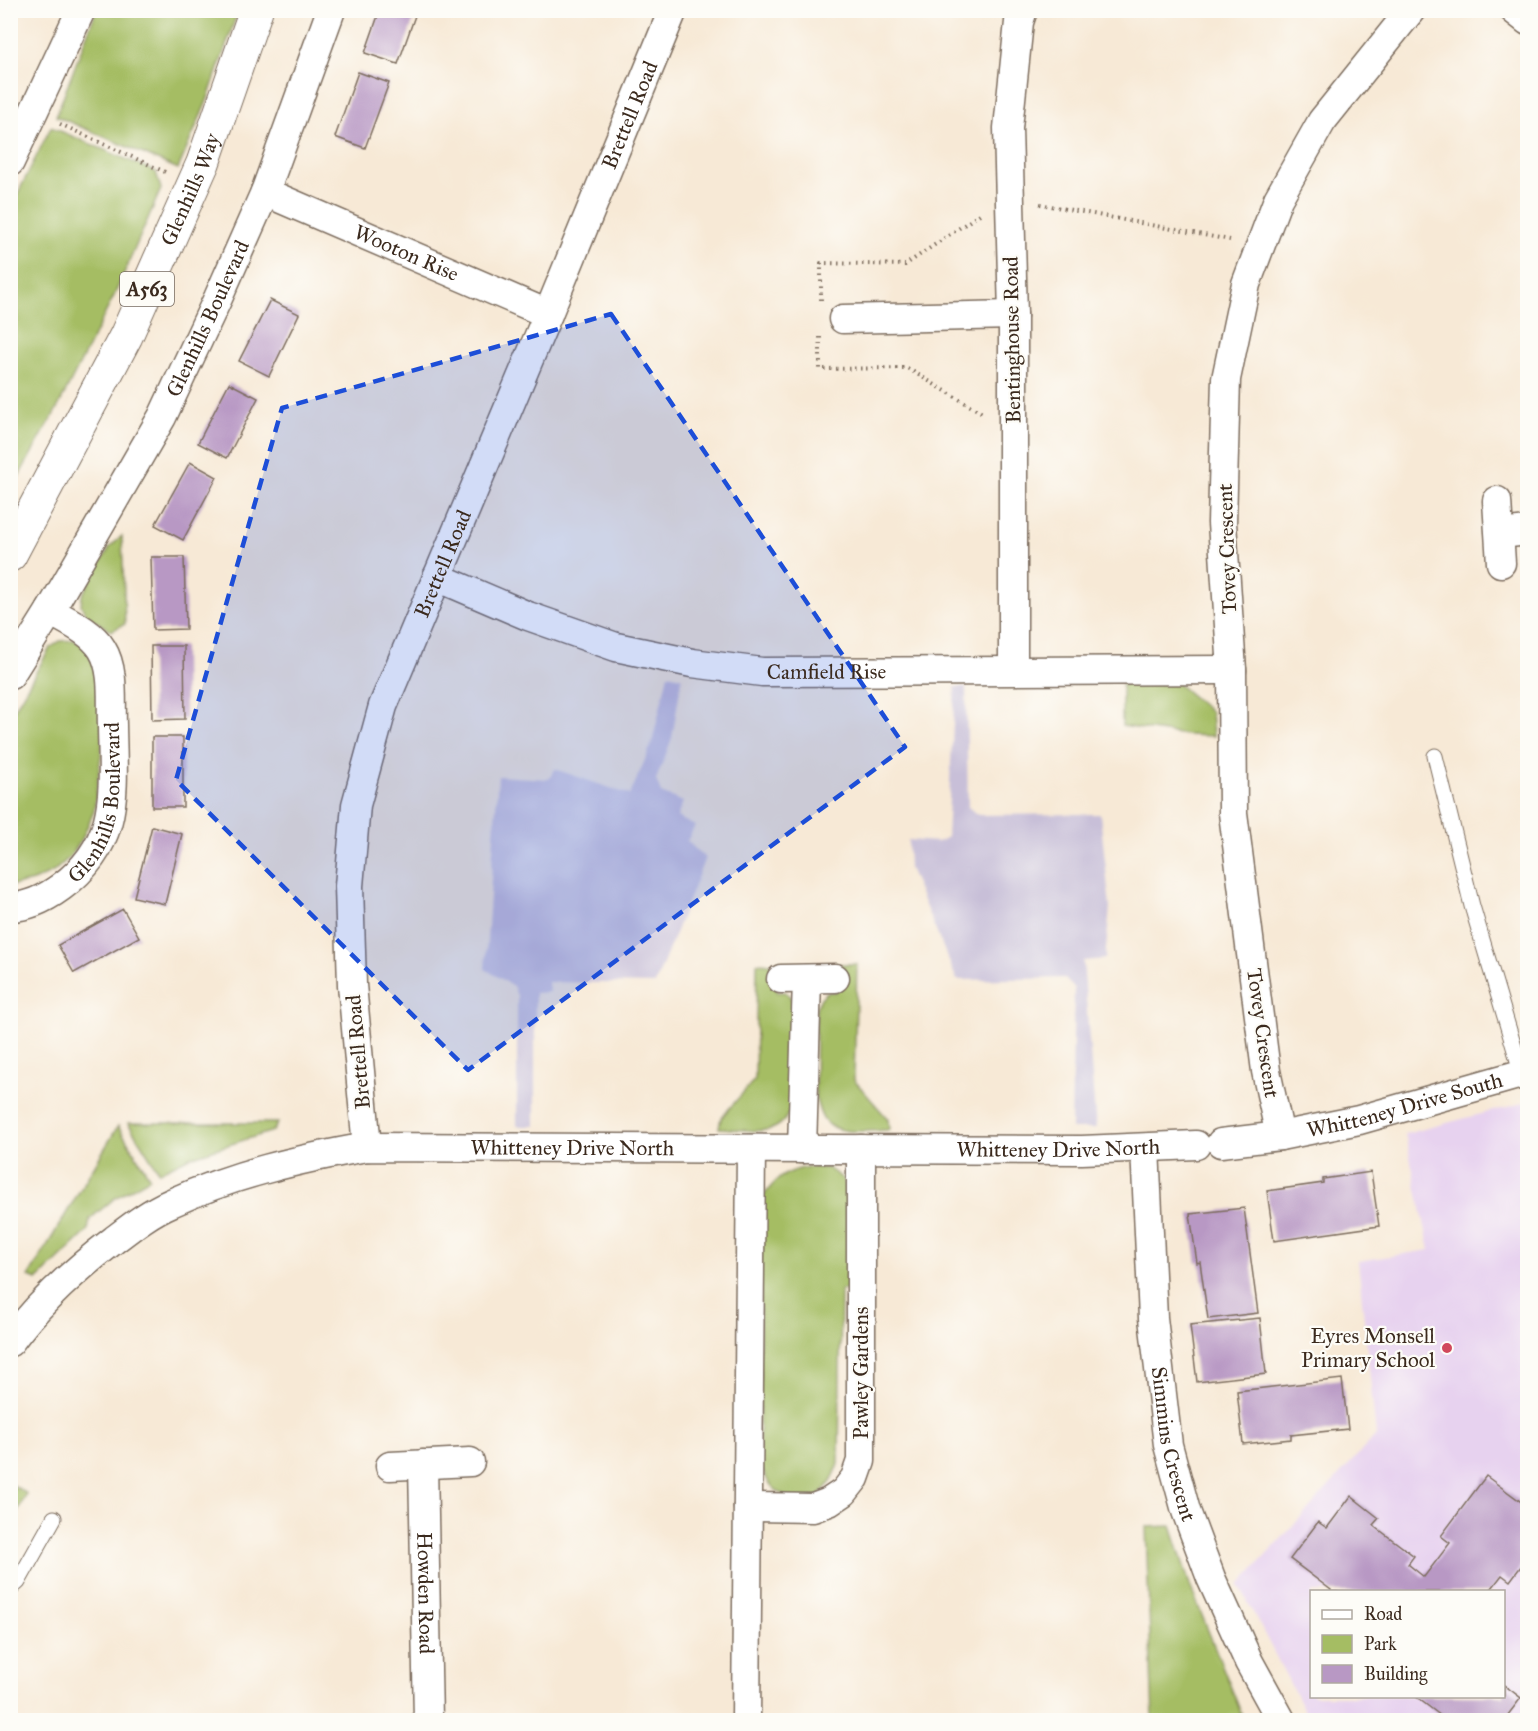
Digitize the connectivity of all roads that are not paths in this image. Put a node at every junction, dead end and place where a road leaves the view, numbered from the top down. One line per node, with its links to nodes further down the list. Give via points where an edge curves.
1 (81, 10): 9 (street)
2 (256, 10): 17 (highway, Glenhills Way / A563, via 194,185 126,336)
3 (331, 10): 10 (street, Glenhills Boulevard)
4 (672, 10): 11 (street, Brettell Road)
5 (1023, 10): 12 (street, Bentinghouse Road, via 1008,128)
6 (1411, 10): 22 (street, Tovey Crescent, via 1322,122 1278,199 1246,284 1226,380 1222,523)
7 (1514, 10): 8 (street)
8 (1527, 21)
9 (10, 162)
10 (265, 192): 11 (street, Wooton Rise); 20 (street, Glenhills Boulevard, via 162,417)
11 (548, 314): 19 (street, Brettell Road)
12 (1013, 315): 13 (street); 21 (street, Bentinghouse Road)
13 (843, 319)
14 (1497, 501): 16 (street)
15 (1527, 531): 16 (street)
16 (1500, 534): 18 (street)
17 (10, 555)
18 (1501, 562)
19 (437, 577): 21 (street, Camfield Rise, via 528,616 616,647 693,663 762,672); 30 (street, Brettell Road, via 383,706 356,805 349,886 352,985)
20 (50, 611): 23 (street, Glenhills Boulevard); 25 (street, Glenhills Boulevard, via 89,634 108,661 113,796 100,842 88,862 54,892 36,902)
21 (1013, 670): 22 (street, Camfield Rise)
22 (1232, 670): 28 (street, Tovey Crescent, via 1233,813 1266,1071)
23 (10, 675)
24 (1436, 756): 27 (lane, via 1472,906)
25 (10, 907)
26 (835, 978): 33 (street, via 794,979)
27 (1525, 1073): 28 (street, Whitteney Drive South, via 1359,1120)
28 (1280, 1136): 29 (street, Whitteney Drive South)
29 (1208, 1144): 31 (street, Whitteney Drive North)
30 (367, 1147): 32 (street, Whitteney Drive North); 35 (street, Whitteney Drive North, via 258,1170 168,1204 132,1226 58,1287)
31 (1145, 1148): 34 (street, Whitteney Drive North); 44 (street, Simmins Crescent, via 1153,1317 1168,1445 1186,1511 1211,1578 1249,1662)
32 (751, 1149): 33 (street, Whitteney Drive North); 39 (street)
33 (802, 1149): 34 (street, Whitteney Drive North)
34 (861, 1149): 39 (street, Pawley Gardens, via 861,1461 855,1478 830,1502 813,1508)
35 (10, 1342)
36 (470, 1462): 37 (street)
37 (423, 1464): 38 (street); 42 (street, Howden Road)
38 (390, 1466)
39 (747, 1507): 43 (street)
40 (54, 1518): 41 (lane)
41 (10, 1589)
42 (428, 1720)
43 (746, 1720)
44 (1281, 1720)

